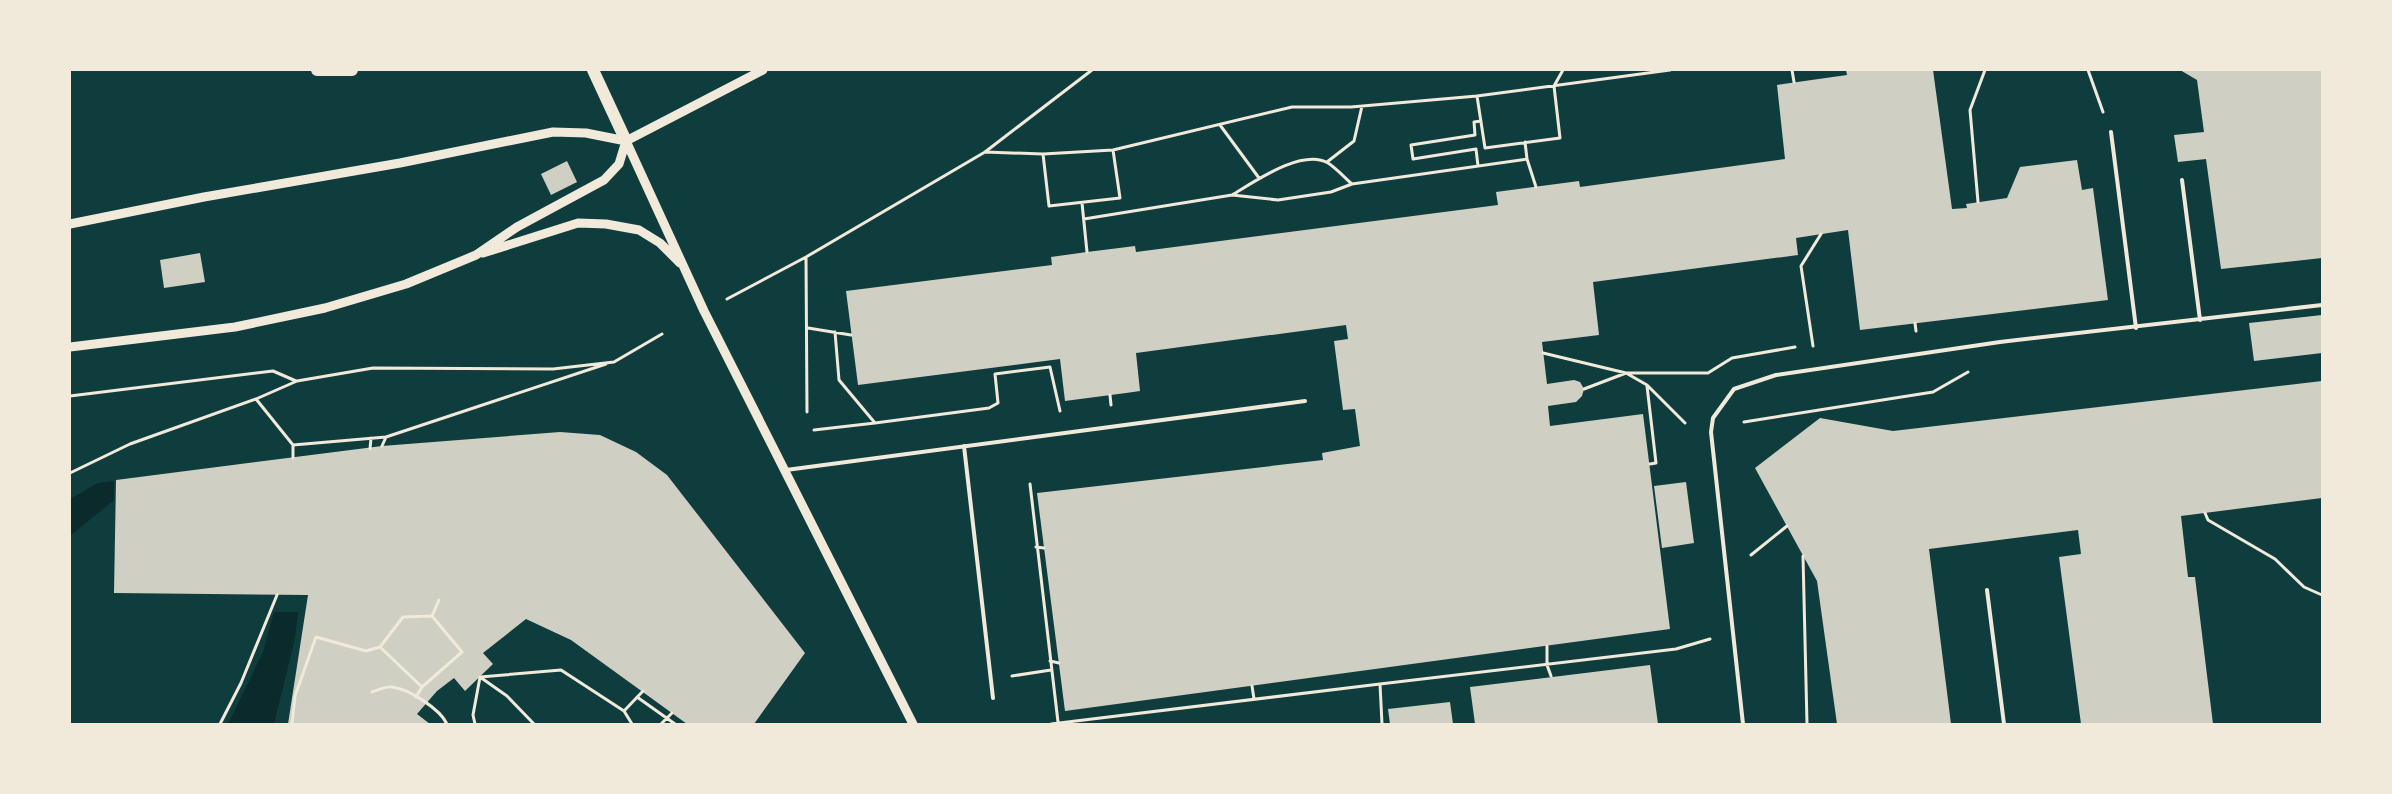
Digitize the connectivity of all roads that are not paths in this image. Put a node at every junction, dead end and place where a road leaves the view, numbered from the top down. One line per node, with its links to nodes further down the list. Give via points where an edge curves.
1 (317, 70): 2 (main road)
2 (352, 70)
3 (593, 70): 6 (main road)
4 (763, 70): 6 (street)
5 (2111, 132): 13 (lane)
6 (626, 141): 8 (street, via 586,133 553,132); 9 (street, via 619,164 604,180 517,227); 10 (street)
7 (2182, 180): 12 (lane)
8 (70, 224)
9 (476, 256): 10 (street, via 578,222 639,230 660,244); 14 (street, via 406,284 325,308 235,327)
10 (685, 269): 17 (street)
11 (2322, 305): 12 (lane)
12 (2200, 320): 13 (lane)
13 (2136, 328): 21 (lane, via 2000,342 1776,376 1734,389 1713,418 1711,432)
14 (70, 346)
15 (1305, 401): 16 (lane)
16 (964, 446): 17 (lane); 19 (lane)
17 (786, 470): 20 (street)
18 (1987, 590): 22 (lane)
19 (993, 698)
20 (913, 724)
21 (1743, 724)
22 (2004, 724)

